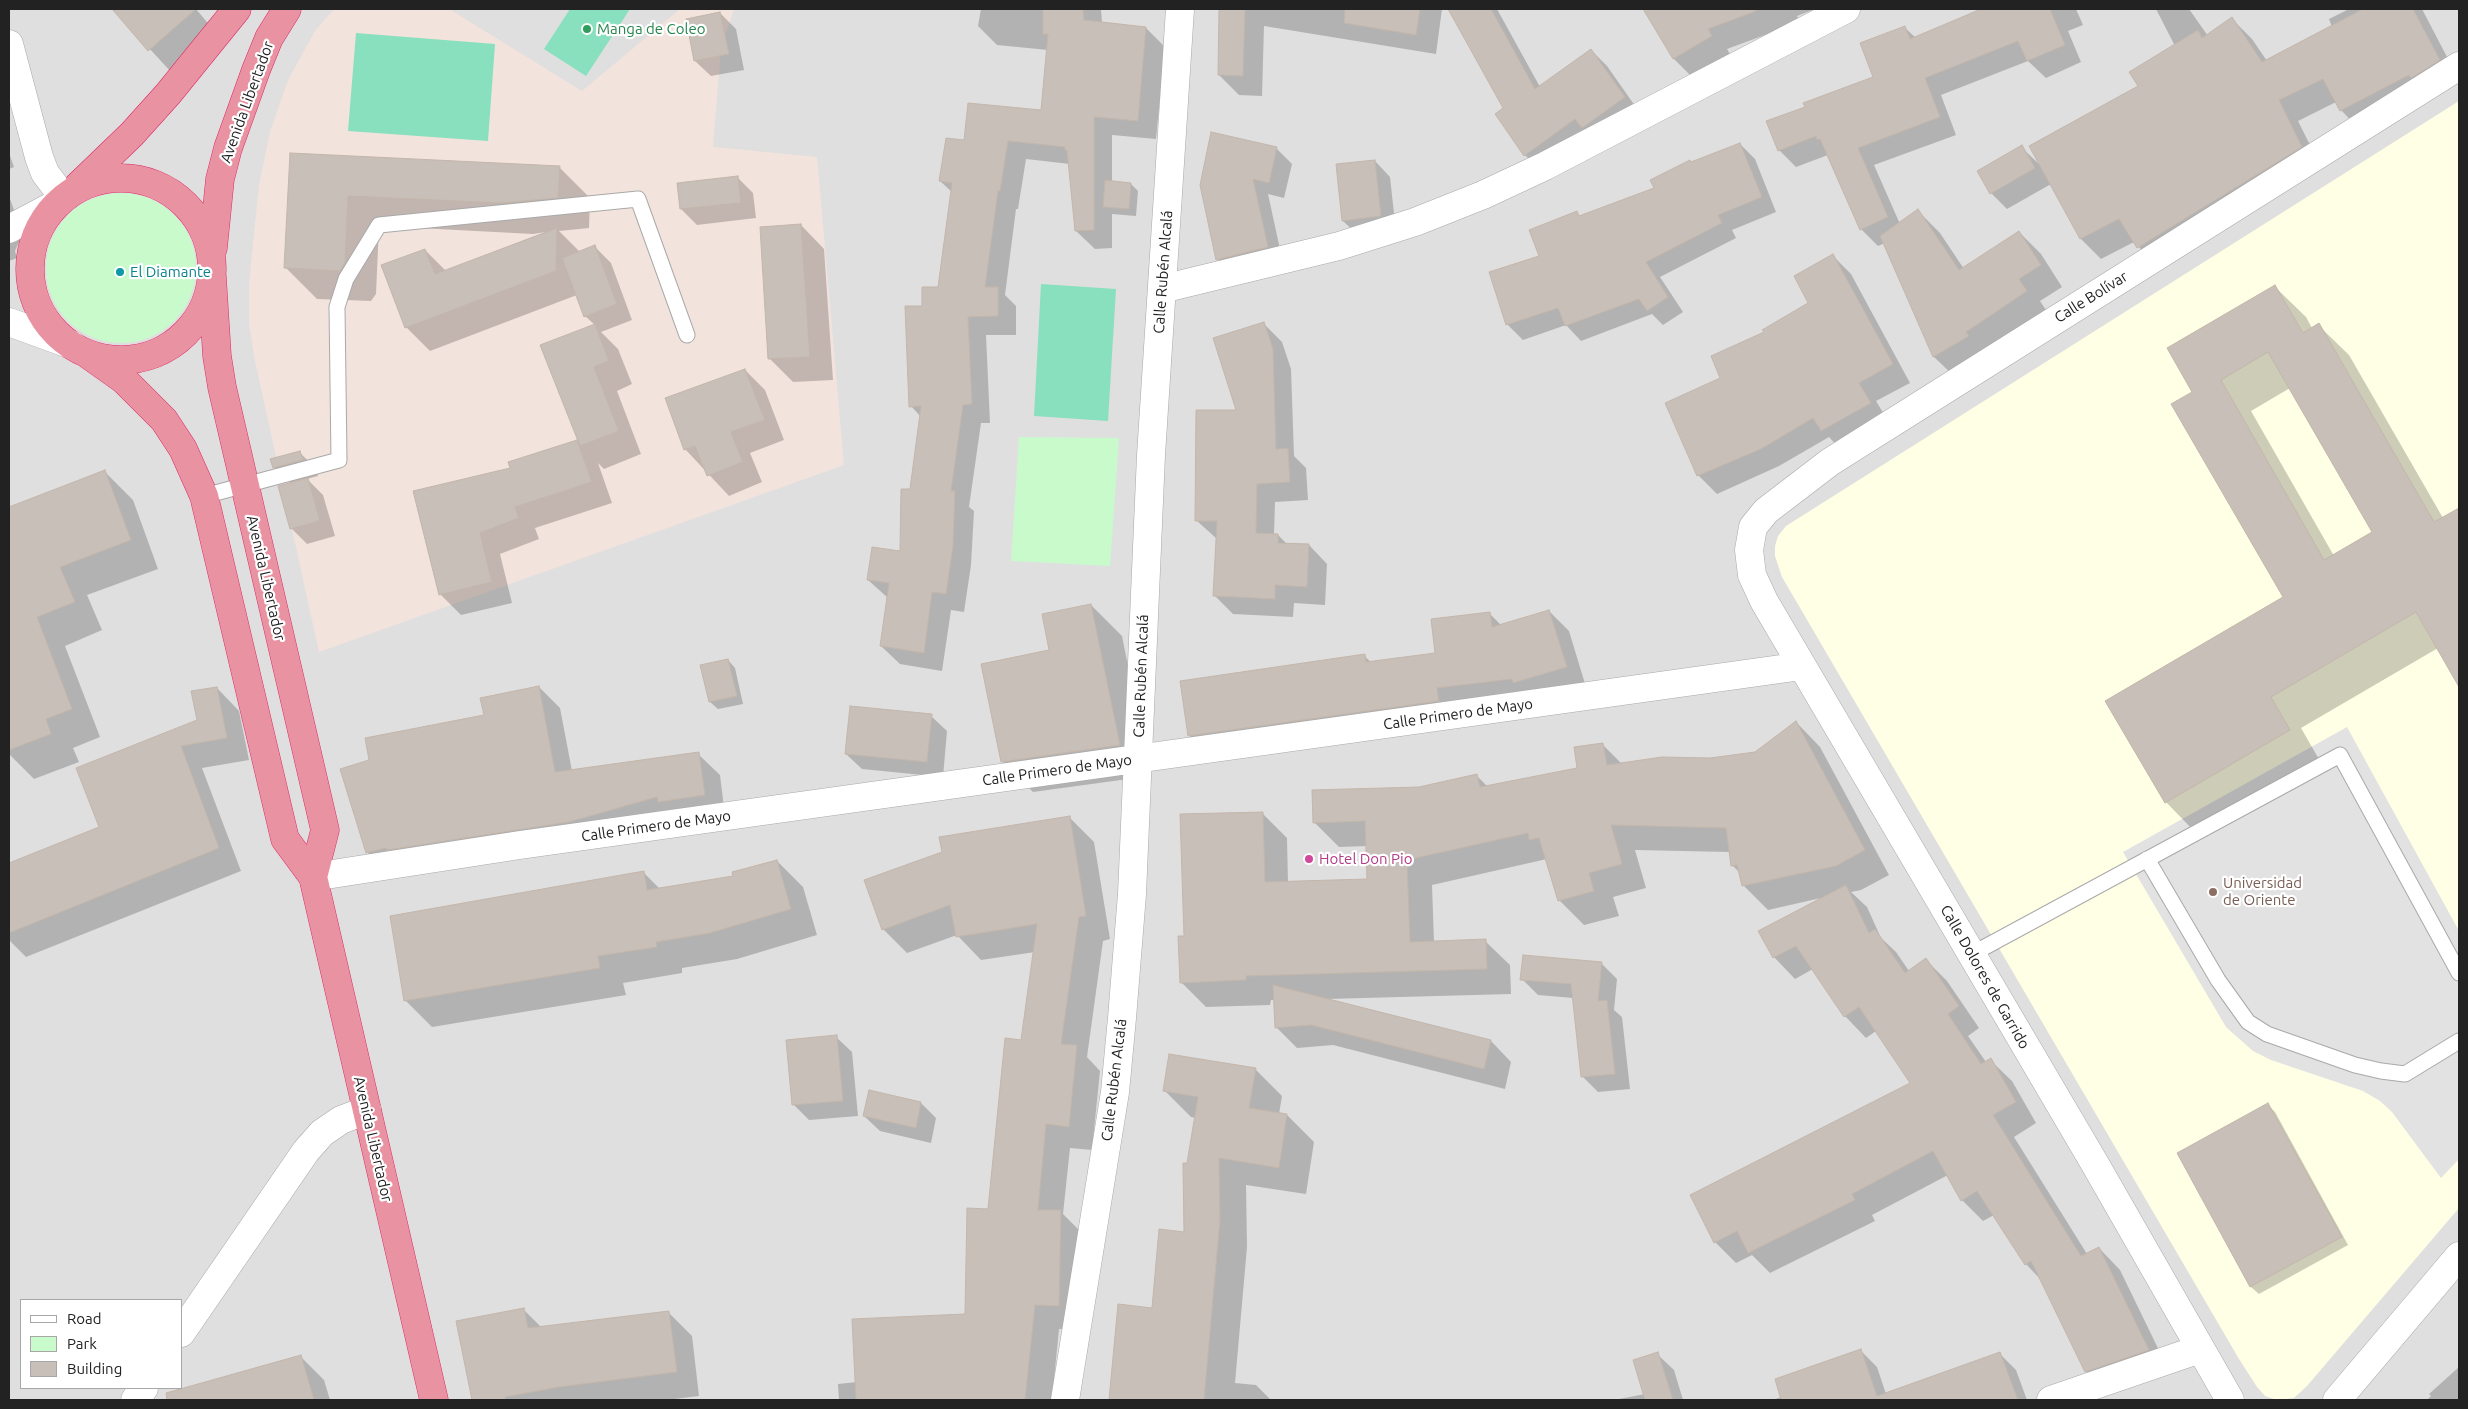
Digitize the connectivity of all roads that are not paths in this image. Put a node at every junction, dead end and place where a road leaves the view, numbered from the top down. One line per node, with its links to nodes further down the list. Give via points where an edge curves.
1 (236, 9): 7 (highway, via 132,134)
2 (287, 9): 9 (highway, Avenida Libertador, via 266,46 228,148 218,196)
3 (1180, 9): 10 (street, Calle Rubén Alcalá)
4 (1846, 9): 10 (street, via 1483,195 1416,222 1339,246)
5 (9, 44): 7 (street, via 39,157 46,174)
6 (2459, 66): 16 (street, Calle Bolívar, via 1830,462 1766,511 1753,527)
7 (64, 198): 8 (street); 9 (highway, via 100,180 125,177 157,184 190,208 209,244); 13 (highway, Avenida Libertador, via 39,229 30,261 30,277 40,309 59,335)
8 (9, 229)
9 (212, 268): 13 (highway, via 207,301 190,329 158,353 126,361); 14 (highway, Avenida Libertador, via 217,356)
10 (1162, 289): 18 (street, Calle Rubén Alcalá, via 1151,454)
11 (9, 322): 13 (street)
12 (688, 335): 14 (lane, via 638,199 379,225 346,279 337,307 339,460)
13 (79, 349): 15 (highway, Avenida Libertador, via 124,380 164,420 183,449)
14 (245, 486): 15 (lane); 20 (highway, Avenida Libertador, via 325,830)
15 (204, 496): 20 (highway, Avenida Libertador, via 285,839)
16 (1748, 550): 17 (street, Calle Dolores de Garrido, via 1752,575 1764,601)
17 (1802, 666): 18 (street, Calle Primero de Mayo); 21 (street, Calle Dolores de Garrido)
18 (1138, 759): 20 (street, Calle Primero de Mayo); 31 (street, Calle Rubén Alcalá, via 1132,894 1115,1092)
19 (2147, 860): 21 (lane); 22 (lane, via 2340,755); 23 (lane, via 2218,980 2248,1022 2267,1034 2355,1065 2405,1074)
20 (312, 877): 24 (highway, Avenida Libertador)
21 (1972, 954): 27 (street, Calle Dolores de Garrido)
22 (2459, 973)
23 (2459, 1041)
24 (367, 1110): 26 (street, via 341,1120 322,1133 306,1151); 30 (highway, Avenida Libertador)
25 (2459, 1256): 34 (street)
26 (182, 1332)
27 (2200, 1349): 32 (street); 33 (street, Calle Dolores de Garrido)
28 (143, 1389): 29 (street)
29 (136, 1400)
30 (434, 1400)
31 (1065, 1400)
32 (2051, 1400)
33 (2230, 1400)
34 (2336, 1400)

